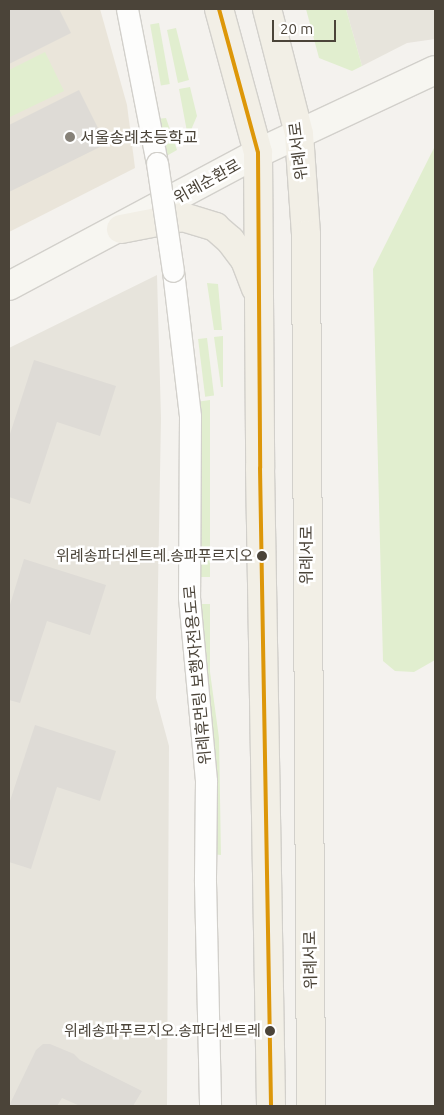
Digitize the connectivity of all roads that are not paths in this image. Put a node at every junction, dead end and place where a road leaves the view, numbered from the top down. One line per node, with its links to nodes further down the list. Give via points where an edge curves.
1 (127, 9): 10 (street, 위례휴먼링 보행자전용도로, bridge, via 157,163 190,416 189,597 206,781)
2 (219, 9): 6 (main road)
3 (267, 9): 5 (main road, 위례서로)
4 (435, 70): 5 (street, 위례순환로)
5 (299, 134): 6 (street, 위례순환로); 12 (main road, 위례서로, via 306,235 308,338 307,783)
6 (258, 153): 7 (street, 위례순환로); 9 (main road)
7 (121, 229): 8 (street, 위례순환로); 9 (main road, via 183,217 215,227 245,260)
8 (9, 286)
9 (261, 304): 11 (main road, via 260,458)
10 (210, 1106)
11 (271, 1106)
12 (311, 1106)

